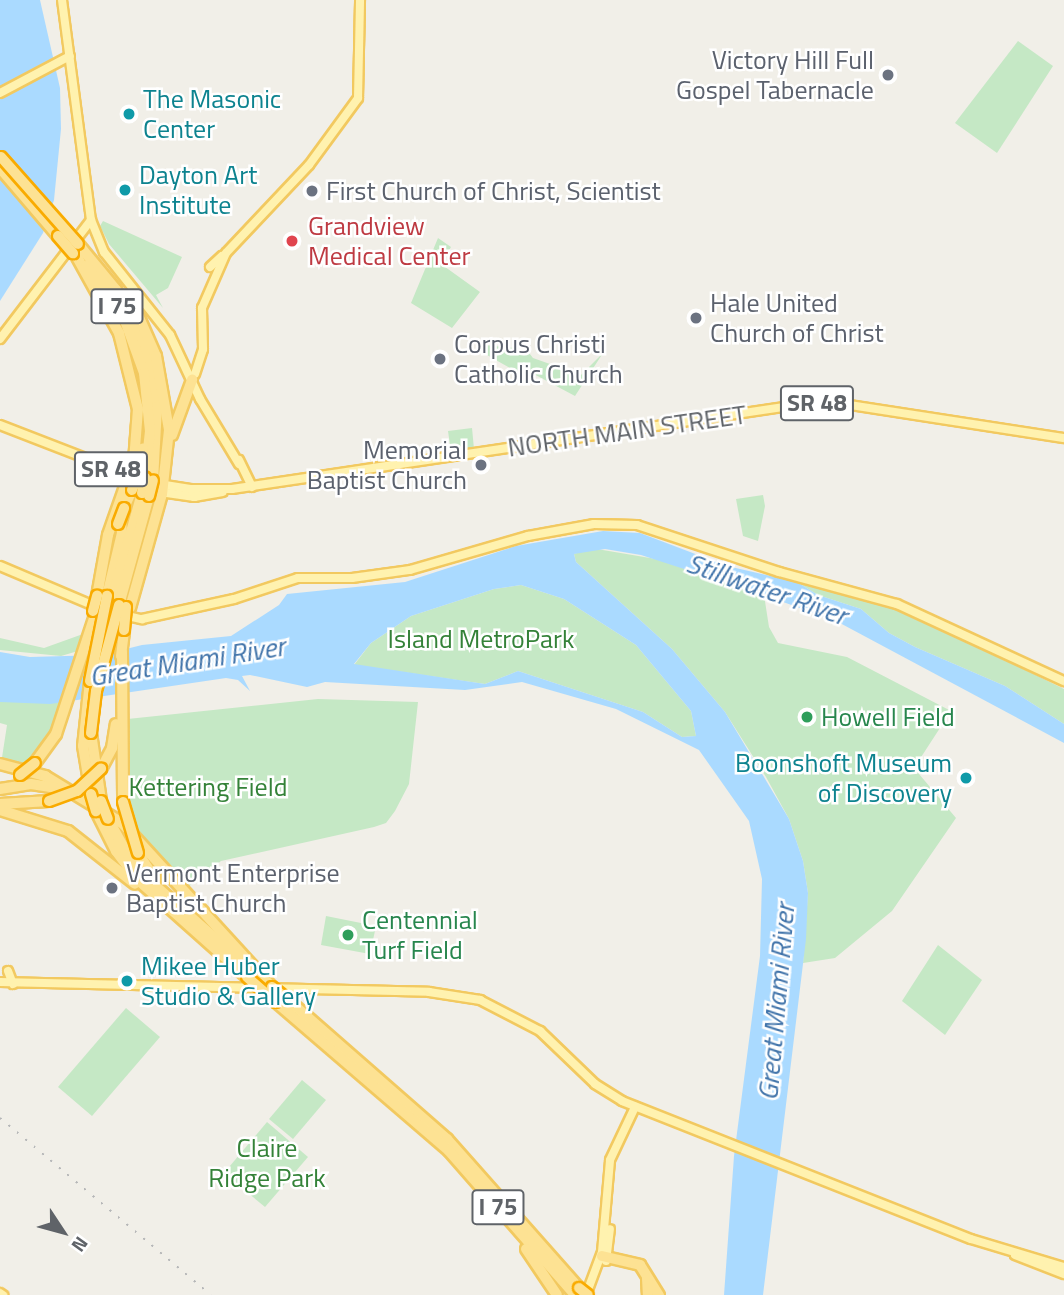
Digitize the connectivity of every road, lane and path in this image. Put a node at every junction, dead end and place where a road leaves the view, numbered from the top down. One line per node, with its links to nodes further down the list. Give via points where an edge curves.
1 (62, 0): 3 (main road)
2 (360, 0): 11 (main road, via 358,98 309,165)
3 (69, 56): 4 (main road); 5 (main road)
4 (61, 64): 5 (main road); 6 (main road)
5 (71, 67): 9 (main road)
6 (0, 93)
7 (0, 156): 12 (highway, I 75, bridge)
8 (0, 169): 12 (highway, I 75, bridge)
9 (91, 220): 10 (main road); 15 (main road)
10 (103, 247): 17 (main road, via 163,316); 18 (main road, via 166,328)
11 (230, 249): 13 (main road); 16 (main road, via 204,300)
12 (76, 251): 14 (highway, I 75); 22 (highway, via 130,360 139,418); 22 (highway, I 75, via 122,316 141,363 148,399)
13 (210, 267)
14 (122, 299): 21 (highway, via 138,315 159,365 168,409); 22 (highway, I 75, via 145,349 156,393 158,444)
15 (0, 339)
16 (202, 355): 17 (main road); 18 (main road)
17 (188, 358): 18 (main road)
18 (193, 377): 21 (highway); 23 (main road)
19 (0, 425): 22 (main road, NORTH MAIN STREET / SR 48)
20 (1064, 438): 23 (main road, NORTH MAIN STREET / SR 48, via 824,401)
21 (168, 449): 24 (highway)
22 (139, 483): 24 (main road, NORTH MAIN STREET / SR 48); 25 (highway); 29 (highway, I 75); 29 (highway, I 75, via 135,547)
23 (251, 486): 24 (main road, NORTH MAIN STREET / SR 48)
24 (163, 490): 29 (highway)
25 (123, 503): 29 (highway, bridge); 29 (highway, via 105,544)
26 (515, 539): 27 (main road, via 392,570 292,576 242,593 142,614 121,612); 28 (main road, via 414,569 352,578 298,578 234,599 142,618 113,614); 30 (main road, via 594,524 637,525 923,614)
27 (0, 561)
28 (0, 566)
29 (113, 602): 31 (highway, bridge, via 124,631); 32 (highway, I 75, bridge); 32 (highway, I 75, bridge, via 90,681); 34 (highway, bridge, via 95,611 56,734 35,763)
30 (1064, 679)
31 (119, 731): 37 (highway, bridge, via 101,769 77,791 48,801); 41 (highway, bridge, via 123,802 138,853)
32 (87, 734): 36 (highway, I 75); 38 (highway, I 75)
33 (0, 764): 36 (highway, via 33,771)
34 (0, 784)
35 (0, 789): 36 (highway, via 46,785)
36 (88, 796): 38 (highway, I 75, bridge); 44 (highway, via 137,838)
37 (0, 804)
38 (99, 806): 40 (highway, I 75, via 121,859); 41 (highway, I 75, bridge, via 139,869)
39 (0, 810): 40 (highway, via 68,831)
40 (165, 906): 46 (highway, I 75, bridge)
41 (186, 913): 44 (highway, I 75)
42 (8, 971): 45 (main road)
43 (0, 982): 45 (main road)
44 (268, 982): 46 (highway, I 75, bridge)
45 (13, 984): 47 (main road, via 460,995 531,1025 600,1088)
46 (281, 1001): 48 (highway, I 75)
47 (635, 1107): 50 (main road); 51 (main road, via 612,1155)
48 (420, 1120): 49 (highway, I 75); 54 (highway, I 75, via 471,1163)
49 (512, 1224): 54 (highway, I 75); 55 (highway)
50 (1015, 1255): 52 (main road); 53 (main road)
51 (605, 1256): 54 (main road); 56 (highway, via 642,1270 649,1282); 57 (highway, via 640,1265)
52 (1064, 1267)
53 (1064, 1274)
54 (582, 1294)
55 (557, 1295)
56 (648, 1295)
57 (659, 1295)

